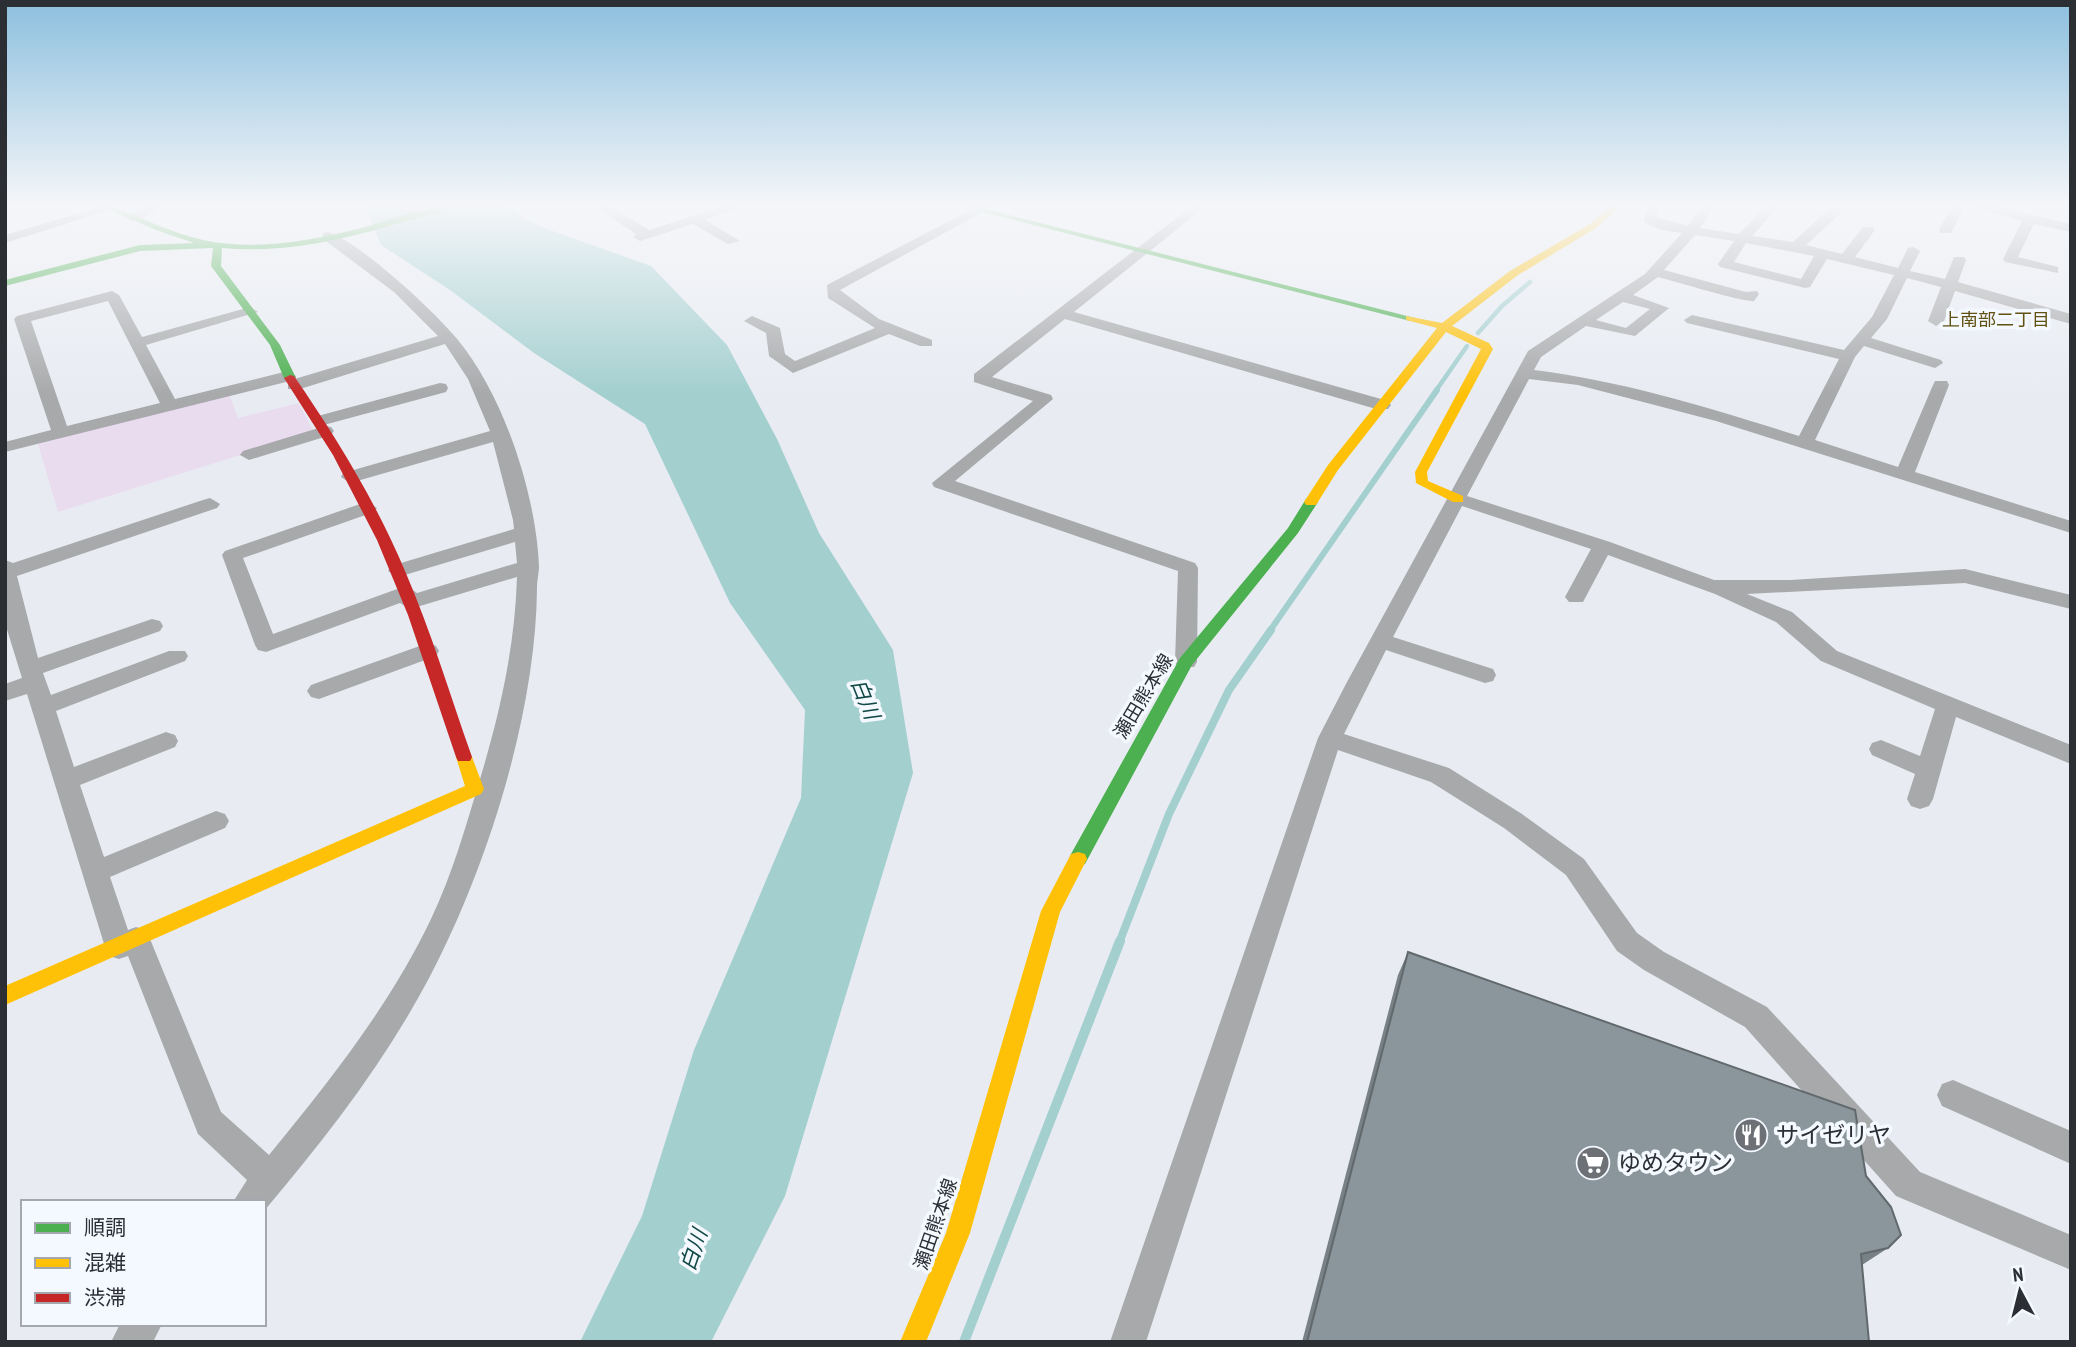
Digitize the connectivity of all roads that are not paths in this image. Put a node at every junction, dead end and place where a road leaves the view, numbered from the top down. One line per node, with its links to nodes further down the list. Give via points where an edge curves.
1 (60, 269): 18 (main road)
2 (219, 269): 22 (main road)
3 (375, 269): 31 (street)
4 (867, 269): 30 (street, via 831,291 851,309)
5 (1119, 269): 23 (street)
6 (1217, 269): 29 (main road)
7 (1521, 269): 29 (main road, 瀬田熊本線)
8 (1657, 269): 16 (street)
9 (1744, 269): 10 (street, via 1805,284)
10 (1814, 269)
11 (1890, 269): 17 (street)
12 (1905, 269): 17 (street)
13 (1956, 269): 19 (street)
14 (2049, 269): 15 (street)
15 (2053, 270)
16 (1654, 272): 20 (street); 21 (street)
17 (1904, 272): 19 (street); 32 (street)
18 (5, 283)
19 (1951, 285): 24 (street); 28 (street)
20 (1623, 297): 27 (street); 27 (street, via 1661,308 1629,333)
21 (1750, 298)
22 (250, 312): 33 (street); 38 (main road, via 275,345)
23 (1062, 313): 42 (street); 69 (street, via 980,378 1045,399 941,483 1188,568)
24 (2071, 319)
25 (1692, 320): 35 (street)
26 (752, 321): 30 (street, via 774,331 777,356 793,368)
27 (1583, 321): 37 (street, via 1534,354)
28 (1936, 321)
29 (1444, 327): 42 (main road, 瀬田熊本線); 51 (main road, via 1488,349 1421,472 1420,480 1426,486)
30 (889, 328): 34 (street)
31 (448, 338): 38 (street); 45 (street, via 463,357)
32 (1863, 341): 35 (street); 36 (street)
33 (137, 343): 41 (street); 44 (street, via 112,295 22,319)
34 (926, 343)
35 (1848, 356): 46 (street)
36 (1935, 363)
37 (1522, 373): 46 (street, via 1579,380); 51 (street)
38 (291, 380): 41 (street); 43 (main road)
39 (1941, 385): 49 (street)
40 (440, 388): 43 (street)
41 (169, 404): 44 (street)
42 (1382, 405): 69 (main road, 瀬田熊本線, via 1293,530)
43 (323, 426): 48 (street); 50 (main road)
44 (61, 433): 47 (street)
45 (500, 434): 50 (street); 55 (street, via 517,482)
46 (1805, 442): 49 (street)
47 (5, 447)
48 (249, 455)
49 (1905, 473): 54 (street)
50 (350, 477): 53 (main road)
51 (1458, 499): 56 (street); 66 (street)
52 (210, 504): 59 (street)
53 (366, 508): 58 (main road); 62 (street, via 232,555 266,645)
54 (2071, 527)
55 (526, 533): 57 (street); 58 (street)
56 (1603, 546): 60 (street); 61 (street)
57 (529, 566): 62 (street); 82 (street, via 515,692)
58 (398, 571): 62 (main road)
59 (7, 575): 64 (street)
60 (1712, 587): 63 (street, via 1965,576); 74 (street, via 1784,617 1825,655)
61 (1576, 597)
62 (409, 598): 67 (main road)
63 (2071, 602)
64 (11, 625): 71 (street)
65 (152, 626): 71 (street)
66 (1380, 640): 70 (street); 76 (street)
67 (428, 651): 72 (street); 82 (main road)
68 (177, 656): 75 (street)
69 (1186, 663): 95 (main road, 瀬田熊本線, via 1051,911 958,1233)
70 (1486, 675)
71 (33, 676): 73 (street); 75 (street)
72 (319, 691)
73 (5, 693)
74 (1948, 704): 79 (street); 80 (street)
75 (43, 707): 81 (street)
76 (1330, 738): 92 (street, via 1440,775 1575,867 1627,942 1756,1017 1908,1184); 96 (street)
77 (166, 741): 81 (street)
78 (1881, 749): 80 (street)
79 (2071, 755)
80 (1928, 770): 83 (street)
81 (66, 780): 85 (street)
82 (482, 788): 86 (main road); 90 (street, via 451,906 425,957 355,1069)
83 (1920, 799)
84 (216, 821): 85 (street)
85 (95, 872): 86 (street)
86 (128, 943): 87 (main road); 90 (street, via 209,1123)
87 (5, 996)
88 (1953, 1095): 89 (street)
89 (2071, 1147)
90 (270, 1178): 91 (street)
91 (252, 1200)
92 (2071, 1253)
93 (142, 1326): 94 (street)
94 (129, 1342)
95 (913, 1342)
96 (1128, 1342)

